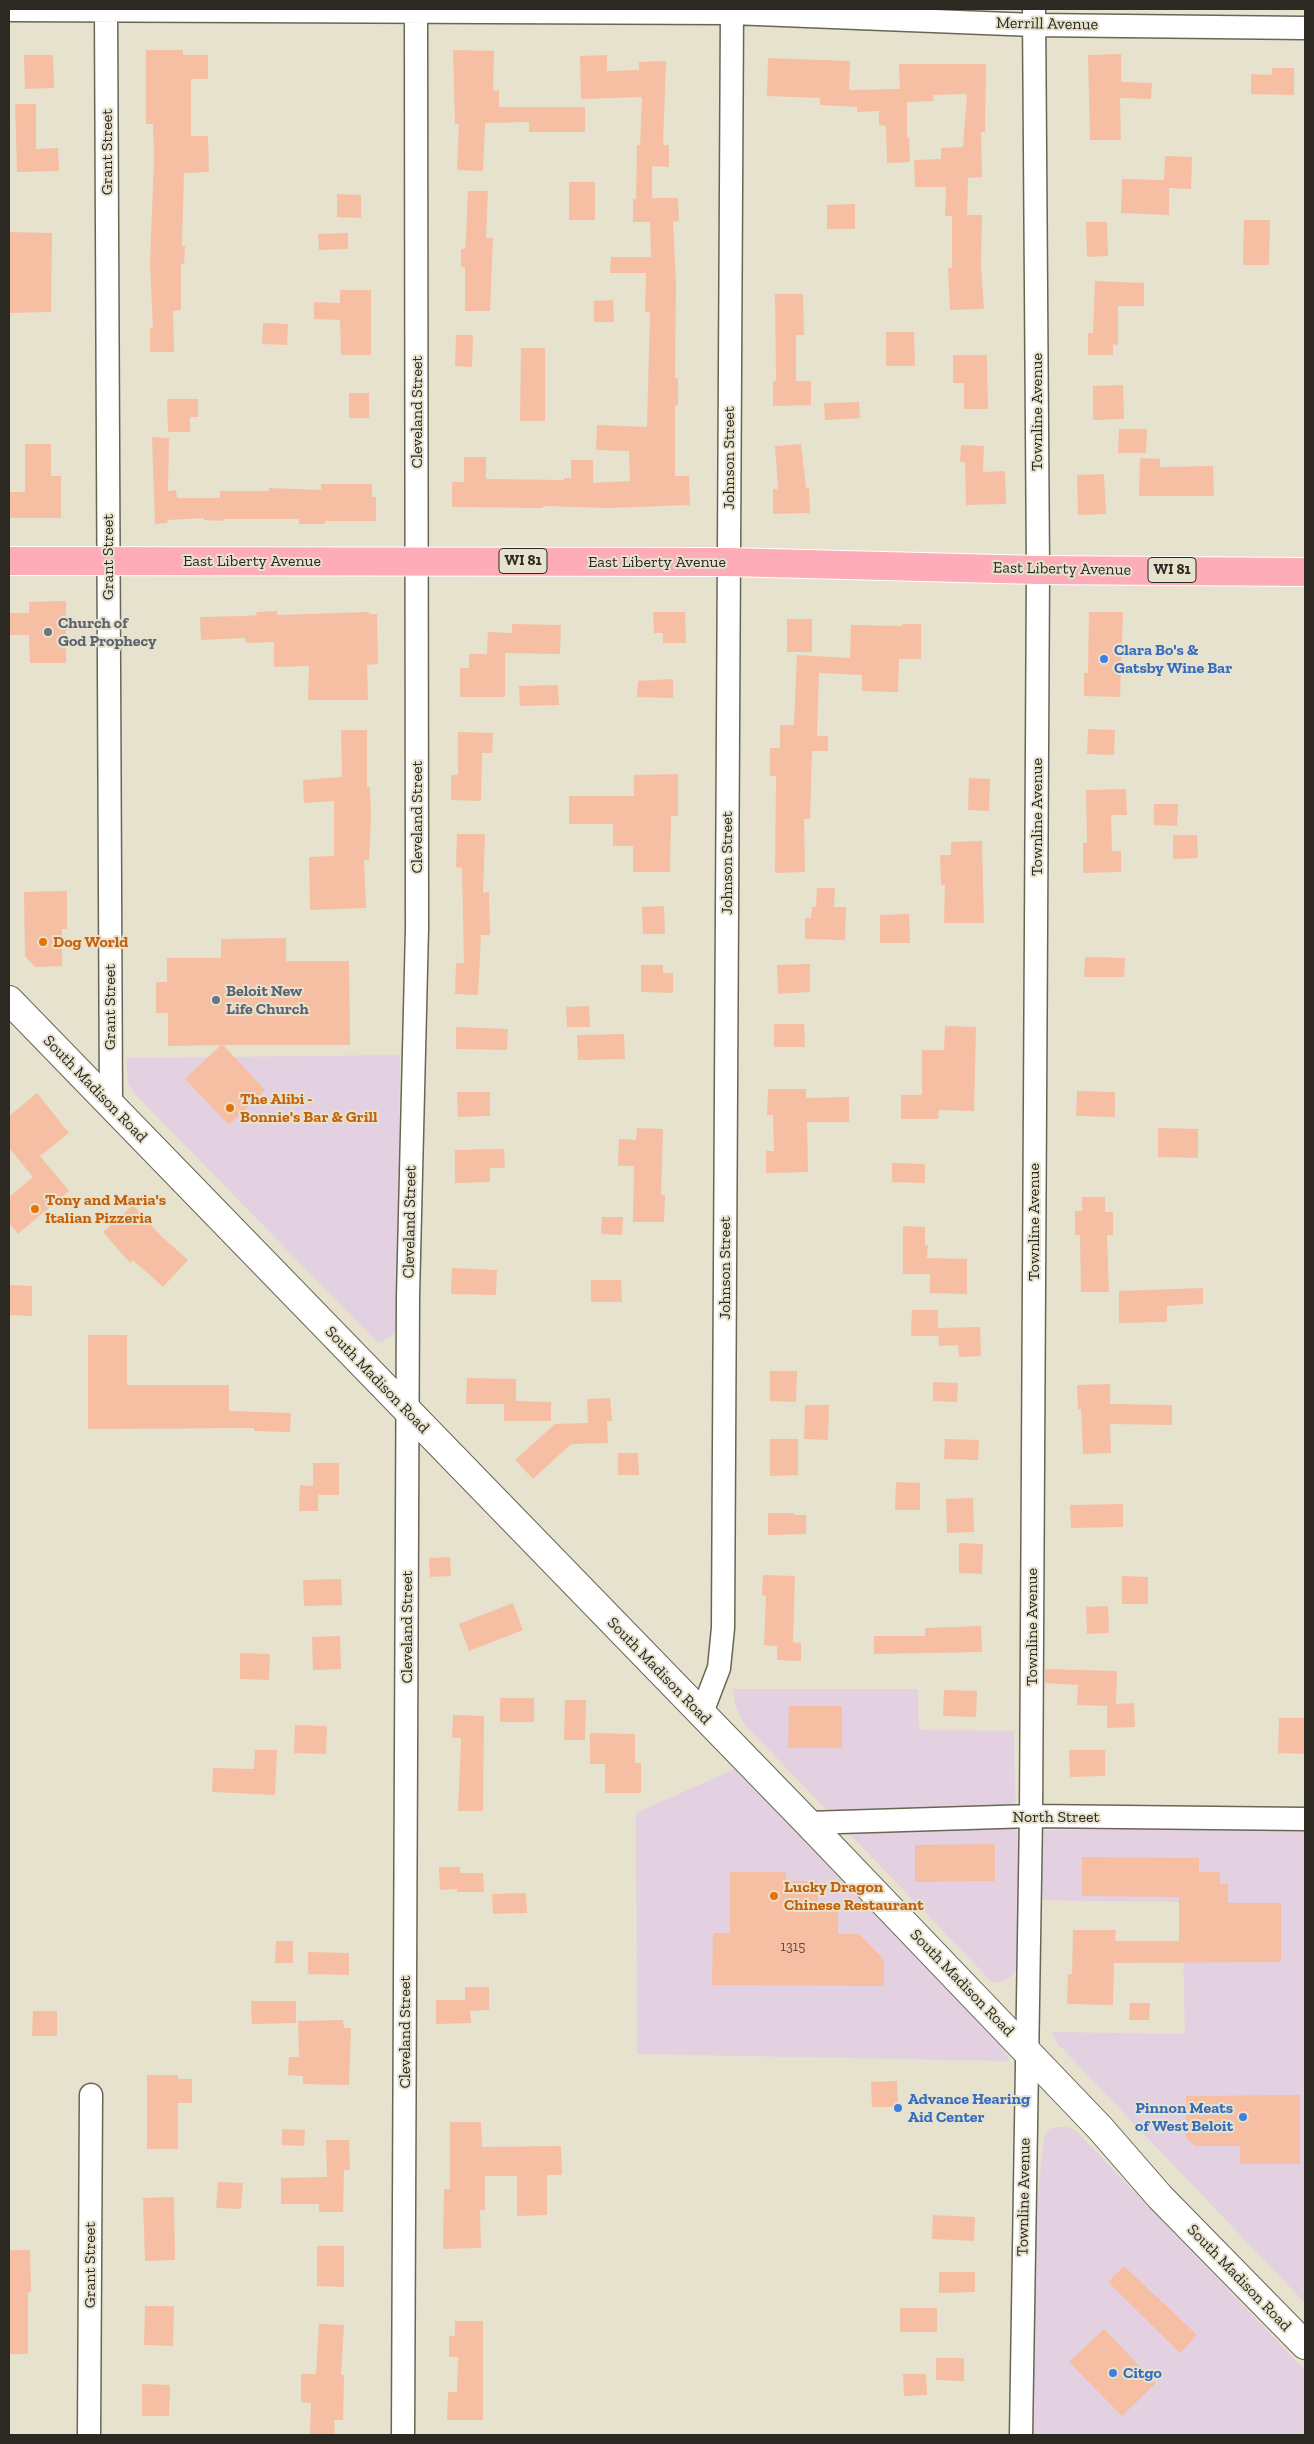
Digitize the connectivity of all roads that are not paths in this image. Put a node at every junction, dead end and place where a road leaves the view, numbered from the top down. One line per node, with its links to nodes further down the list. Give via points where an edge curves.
1 (106, 9): 2 (street, Merrill Avenue); 3 (street, Merrill Avenue); 9 (street, Grant Street)
2 (9, 10)
3 (416, 10): 4 (street, Merrill Avenue); 8 (street, Cleveland Street)
4 (732, 11): 5 (street, Merrill Avenue); 10 (street, Johnson Street)
5 (1034, 17): 6 (street, Merrill Avenue); 11 (street, Townline Avenue)
6 (1305, 28)
7 (9, 561): 9 (main road, East Liberty Avenue / WI 81)
8 (418, 561): 9 (main road, East Liberty Avenue / WI 81); 10 (main road, East Liberty Avenue / WI 81); 15 (street, Cleveland Street, via 417,928)
9 (108, 562): 14 (street, Grant Street)
10 (728, 562): 11 (main road, East Liberty Avenue / WI 81); 16 (street, Johnson Street, via 722,1635 719,1668)
11 (1038, 570): 12 (main road, East Liberty Avenue / WI 81); 17 (street, Townline Avenue)
12 (1305, 572)
13 (9, 1000): 14 (main road, South Madison Road)
14 (111, 1105): 15 (main road, South Madison Road)
15 (408, 1412): 16 (main road, South Madison Road); 24 (street, Cleveland Street)
16 (701, 1715): 19 (main road, South Madison Road)
17 (1031, 1816): 18 (street, North Street); 19 (street, North Street); 20 (street, Townline Avenue)
18 (1305, 1819)
19 (808, 1822): 20 (main road, South Madison Road)
20 (1026, 2052): 22 (main road, South Madison Road, via 1100,2128 1160,2197); 25 (street, Townline Avenue)
21 (91, 2094): 23 (street, Grant Street)
22 (1305, 2345)
23 (90, 2435)
24 (403, 2435)
25 (1021, 2435)

